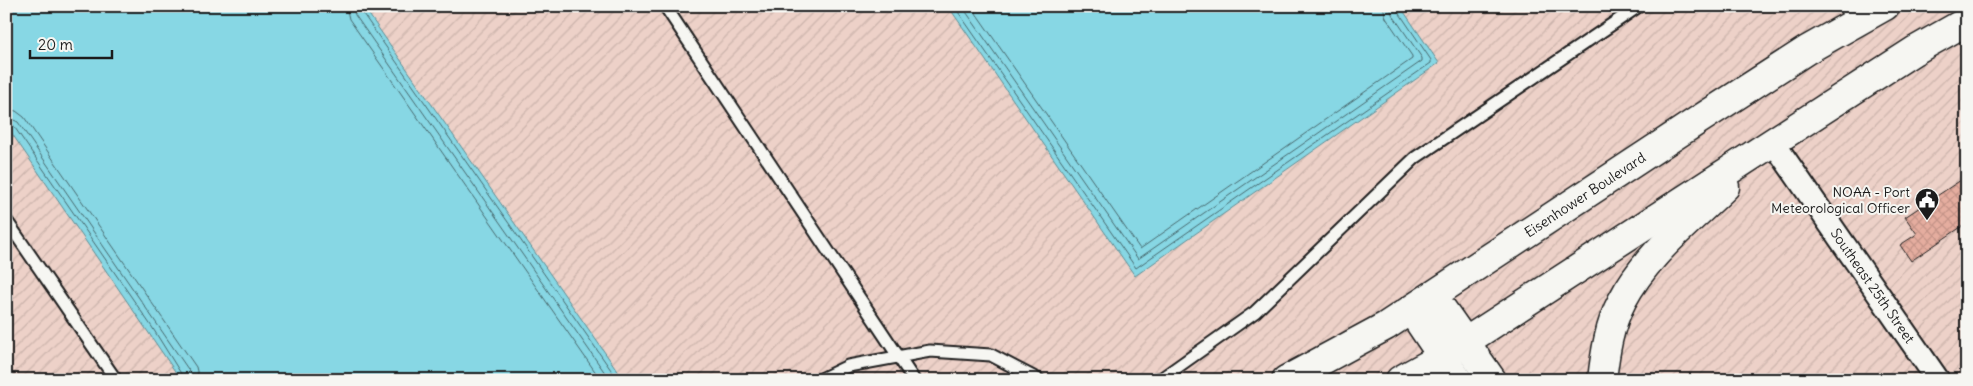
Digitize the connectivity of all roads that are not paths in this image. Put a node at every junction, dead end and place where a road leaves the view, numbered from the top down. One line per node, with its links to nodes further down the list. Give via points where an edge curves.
1 (665, 6): 10 (lane)
2 (1639, 6): 16 (lane, via 1415,158 1256,312 1162,378)
3 (1885, 6): 4 (street, Eisenhower Boulevard)
4 (1848, 15): 8 (street, Eisenhower Boulevard, via 1694,123)
5 (1967, 21): 6 (street)
6 (1773, 142): 9 (street); 21 (street, via 1655,254 1622,302 1606,348); 22 (street, Southeast 25th Street)
7 (6, 220): 12 (lane)
8 (1422, 303): 9 (street); 11 (street); 17 (street, Eisenhower Boulevard)
9 (1466, 342): 11 (street); 20 (street)
10 (900, 357): 13 (lane, via 848,366); 14 (lane); 15 (lane, via 930,351 991,355)
11 (1442, 357): 18 (street); 19 (street)
12 (116, 380)
13 (819, 380)
14 (914, 380)
15 (1039, 380)
16 (1154, 380)
17 (1286, 380)
18 (1400, 380)
19 (1458, 380)
20 (1492, 380)
21 (1602, 380)
22 (1938, 380)

